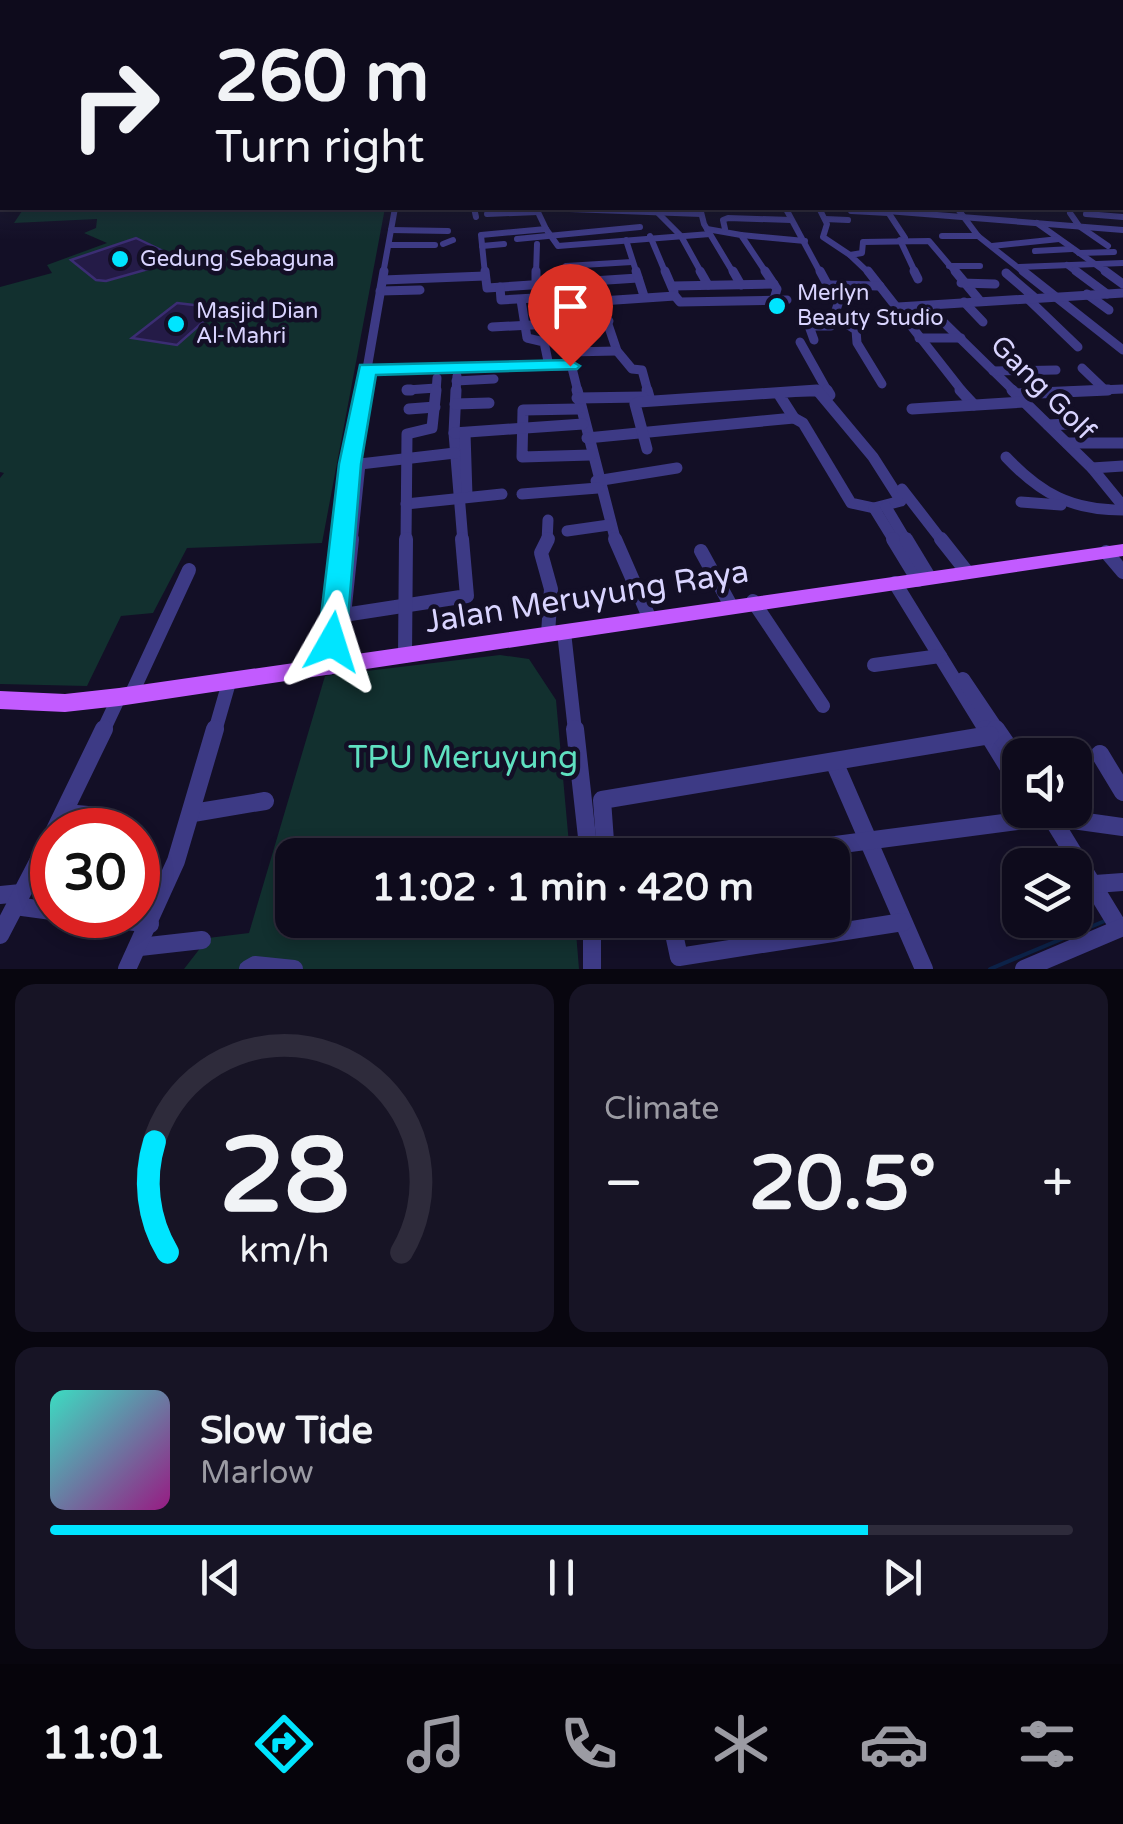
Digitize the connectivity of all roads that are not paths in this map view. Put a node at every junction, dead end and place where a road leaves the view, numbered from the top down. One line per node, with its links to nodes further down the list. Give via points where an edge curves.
1 (395, 210): 26 (street)
2 (529, 210): 16 (street)
3 (539, 210): 30 (street)
4 (560, 210): 31 (street)
5 (592, 210): 12 (street)
6 (654, 210): 11 (street); 12 (street); 24 (street)
7 (784, 210): 20 (street)
8 (820, 210): 19 (street)
9 (887, 210): 13 (street); 19 (street); 37 (street)
10 (1033, 210): 21 (street)
11 (701, 211): 28 (street)
12 (626, 212): 23 (street)
13 (960, 212): 21 (street); 35 (street)
14 (1122, 212): 17 (street)
15 (1070, 213): 22 (street)
16 (487, 214)
17 (1086, 214)
18 (582, 216): 27 (street)
19 (825, 219): 47 (street, via 823,237)
20 (791, 220): 25 (street, via 728,218); 44 (street)
21 (1037, 223): 22 (street); 38 (street)
22 (1079, 226): 29 (street); 49 (street, via 1111,249)
23 (640, 227): 27 (street); 36 (street)
24 (672, 228): 28 (street); 32 (street)
25 (725, 229): 28 (street); 33 (street)
26 (391, 230): 43 (street); 43 (street, via 450,236 438,247)
27 (588, 230): 31 (street)
28 (707, 230): 32 (street); 67 (street)
29 (1123, 230)
30 (548, 232): 31 (street); 39 (street); 40 (street, via 558,246); 45 (street, via 484,234)
31 (574, 232)
32 (681, 236): 36 (street); 71 (street)
33 (740, 236): 44 (street); 68 (street)
34 (942, 236): 35 (street)
35 (978, 236): 46 (street)
36 (652, 238): 40 (street); 78 (street)
37 (903, 239): 50 (street, via 863,242 862,253); 55 (street, via 928,240); 63 (street)
38 (1059, 239): 46 (street); 49 (street)
39 (517, 240)
40 (626, 240): 51 (street)
41 (504, 244): 45 (street)
42 (537, 244): 66 (street)
43 (390, 245): 72 (street)
44 (806, 245): 47 (street); 69 (street)
45 (482, 246): 60 (street)
46 (992, 246): 57 (street)
47 (838, 250): 50 (street)
48 (1035, 250): 49 (street)
49 (1076, 251): 53 (street)
50 (850, 254): 73 (street)
51 (632, 262): 62 (street); 65 (street, via 567,262)
52 (1123, 263): 53 (street)
53 (1094, 264): 54 (street); 61 (street)
54 (1067, 265): 57 (street); 81 (street)
55 (948, 266): 56 (street); 75 (street)
56 (980, 266)
57 (1019, 266): 83 (street)
58 (1006, 273): 85 (street)
59 (1123, 275): 61 (street)
60 (485, 276): 72 (street); 74 (street, via 486,288)
61 (1110, 276): 70 (street)
62 (638, 278): 64 (street); 82 (street)
63 (918, 279)
64 (593, 280): 65 (street); 89 (street)
65 (571, 282): 66 (street)
66 (536, 284): 74 (street)
67 (741, 284): 68 (street); 71 (street)
68 (774, 284): 86 (street)
69 (830, 284): 73 (street); 95 (street, via 838,304)
70 (1123, 284)
71 (708, 285): 78 (street)
72 (382, 286): 77 (street); 111 (street)
73 (884, 286): 93 (street)
74 (500, 287): 87 (street, via 501,300)
75 (965, 287): 76 (street); 90 (street)
76 (997, 287)
77 (420, 290)
78 (674, 292): 82 (street); 86 (street, via 680,302)
79 (1123, 293): 81 (street)
80 (1088, 294): 81 (street); 83 (street); 94 (street)
81 (1107, 294)
82 (644, 296): 89 (street)
83 (1058, 296): 85 (street); 105 (street)
84 (554, 297): 87 (street)
85 (1031, 298): 90 (street); 104 (street)
86 (774, 299): 88 (street)
87 (521, 300): 98 (street)
88 (787, 300)
89 (601, 301): 96 (street)
90 (980, 301): 91 (street)
91 (964, 302): 92 (street); 97 (street)
92 (927, 306): 93 (street); 101 (street, Gang Golf)
93 (898, 307): 100 (street)
94 (1109, 310)
95 (834, 316): 102 (street, via 832,326 809,326); 115 (street, via 856,330)
96 (609, 321): 98 (street); 106 (street)
97 (983, 322)
98 (526, 326): 99 (street); 108 (street, via 526,338 544,342)
99 (492, 327)
100 (919, 338): 101 (street); 125 (street)
101 (961, 338): 113 (street, Gang Golf)
102 (814, 340)
103 (800, 342): 162 (street, via 837,407)
104 (1078, 347)
105 (1123, 350)
106 (620, 356): 107 (street); 109 (street, via 570,350); 120 (street, via 632,370 642,370)
107 (594, 358)
108 (549, 366): 109 (street); 111 (street)
109 (570, 366): 124 (street)
110 (1082, 368): 117 (street)
111 (367, 369): 173 (street)
112 (1056, 370): 113 (street)
113 (993, 371): 121 (street, Gang Golf)
114 (494, 379): 123 (street, via 456,378)
115 (882, 384)
116 (407, 390): 126 (street, via 436,383)
117 (1117, 391): 121 (street)
118 (778, 393): 129 (street); 134 (street, via 639,402 634,406); 154 (street, via 823,392 902,501)
119 (672, 395): 120 (street)
120 (649, 397): 124 (street)
121 (1020, 398): 125 (street); 132 (street, Gang Golf)
122 (489, 403): 123 (street)
123 (456, 404): 135 (street)
124 (578, 404): 131 (street); 133 (street, via 525,410)
125 (974, 404): 128 (street)
126 (435, 407): 127 (street); 143 (street, via 432,428 407,434)
127 (409, 409)
128 (912, 409)
129 (794, 418): 134 (street); 154 (street, via 803,422 851,503)
130 (1089, 422): 132 (street)
131 (583, 424): 133 (street); 136 (street)
132 (1048, 425): 138 (street, Gang Golf)
133 (521, 428): 135 (street); 141 (street, via 522,458)
134 (642, 432): 136 (street); 139 (street)
135 (460, 433): 140 (street); 150 (street)
136 (587, 438): 141 (street)
137 (1123, 442): 138 (street)
138 (1067, 444): 146 (street, Gang Golf)
139 (647, 448)
140 (455, 453): 143 (street); 150 (street)
141 (590, 455): 147 (street)
142 (1006, 457): 153 (street)
143 (408, 458): 152 (street); 167 (street, via 360,464 344,615)
144 (1123, 466): 146 (street)
145 (676, 468): 147 (street)
146 (1092, 468): 155 (street, Gang Golf)
147 (597, 484): 149 (street); 157 (street)
148 (502, 494): 150 (street)
149 (522, 494)
150 (462, 496): 152 (street); 167 (street, via 467,596)
151 (1020, 502): 153 (street)
152 (406, 504): 167 (street)
153 (1062, 506): 155 (street, via 1082,512)
154 (880, 507): 164 (street)
155 (1123, 508)
156 (548, 520): 169 (street, via 550,536 541,553)
157 (609, 525): 158 (street); 168 (street)
158 (567, 531)
159 (701, 551): 166 (street)
160 (1115, 551): 162 (main road, Jalan Meruyung Raya); 163 (street)
161 (189, 570): 175 (street)
162 (967, 572): 164 (main road, Jalan Meruyung Raya)
163 (1123, 572)
164 (911, 581): 165 (main road, Jalan Meruyung Raya); 171 (street); 179 (street)
165 (753, 601): 166 (main road, Jalan Meruyung Raya); 177 (street)
166 (730, 604): 168 (main road, Jalan Meruyung Raya)
167 (405, 608): 170 (street)
168 (649, 617): 169 (main road, Jalan Meruyung Raya)
169 (556, 632): 170 (main road, Jalan Meruyung Raya); 191 (street)
170 (405, 656): 173 (main road, Jalan Meruyung Raya)
171 (940, 656): 172 (street); 178 (street)
172 (874, 665)
173 (329, 668): 174 (main road, Jalan Meruyung Raya)
174 (230, 680): 175 (main road, Jalan Meruyung Raya); 186 (street)
175 (125, 696): 176 (main road, Jalan Meruyung Raya, via 66,703); 185 (street)
176 (0, 700)
177 (823, 706)
178 (990, 734): 181 (street); 182 (street)
179 (1005, 738)
180 (1100, 754): 183 (street)
181 (1002, 755)
182 (835, 764): 192 (street, via 602,800); 193 (street)
183 (1123, 792)
184 (265, 800): 186 (street)
185 (67, 808)
186 (192, 813): 199 (street)
187 (1092, 821): 189 (street)
188 (1002, 824): 193 (street)
189 (1123, 827)
190 (1055, 828): 197 (street)
191 (586, 838)
192 (605, 838)
193 (870, 841): 194 (street); 200 (street)
194 (850, 844)
195 (30, 870): 198 (street)
196 (1123, 882): 197 (street)
197 (1098, 890): 201 (street)
198 (12, 898): 203 (street)
199 (160, 898)
200 (903, 922): 202 (street); 214 (street)
201 (1118, 925): 215 (street)
202 (850, 931)
203 (0, 935)
204 (144, 938): 209 (street)
205 (592, 938): 213 (street)
206 (675, 938): 207 (street, via 679,958)
207 (803, 938)
208 (202, 940): 209 (street)
209 (140, 947): 210 (street)
210 (127, 969)
211 (248, 969): 212 (street)
212 (294, 969)
213 (592, 969)
214 (924, 969)
215 (1024, 969)

